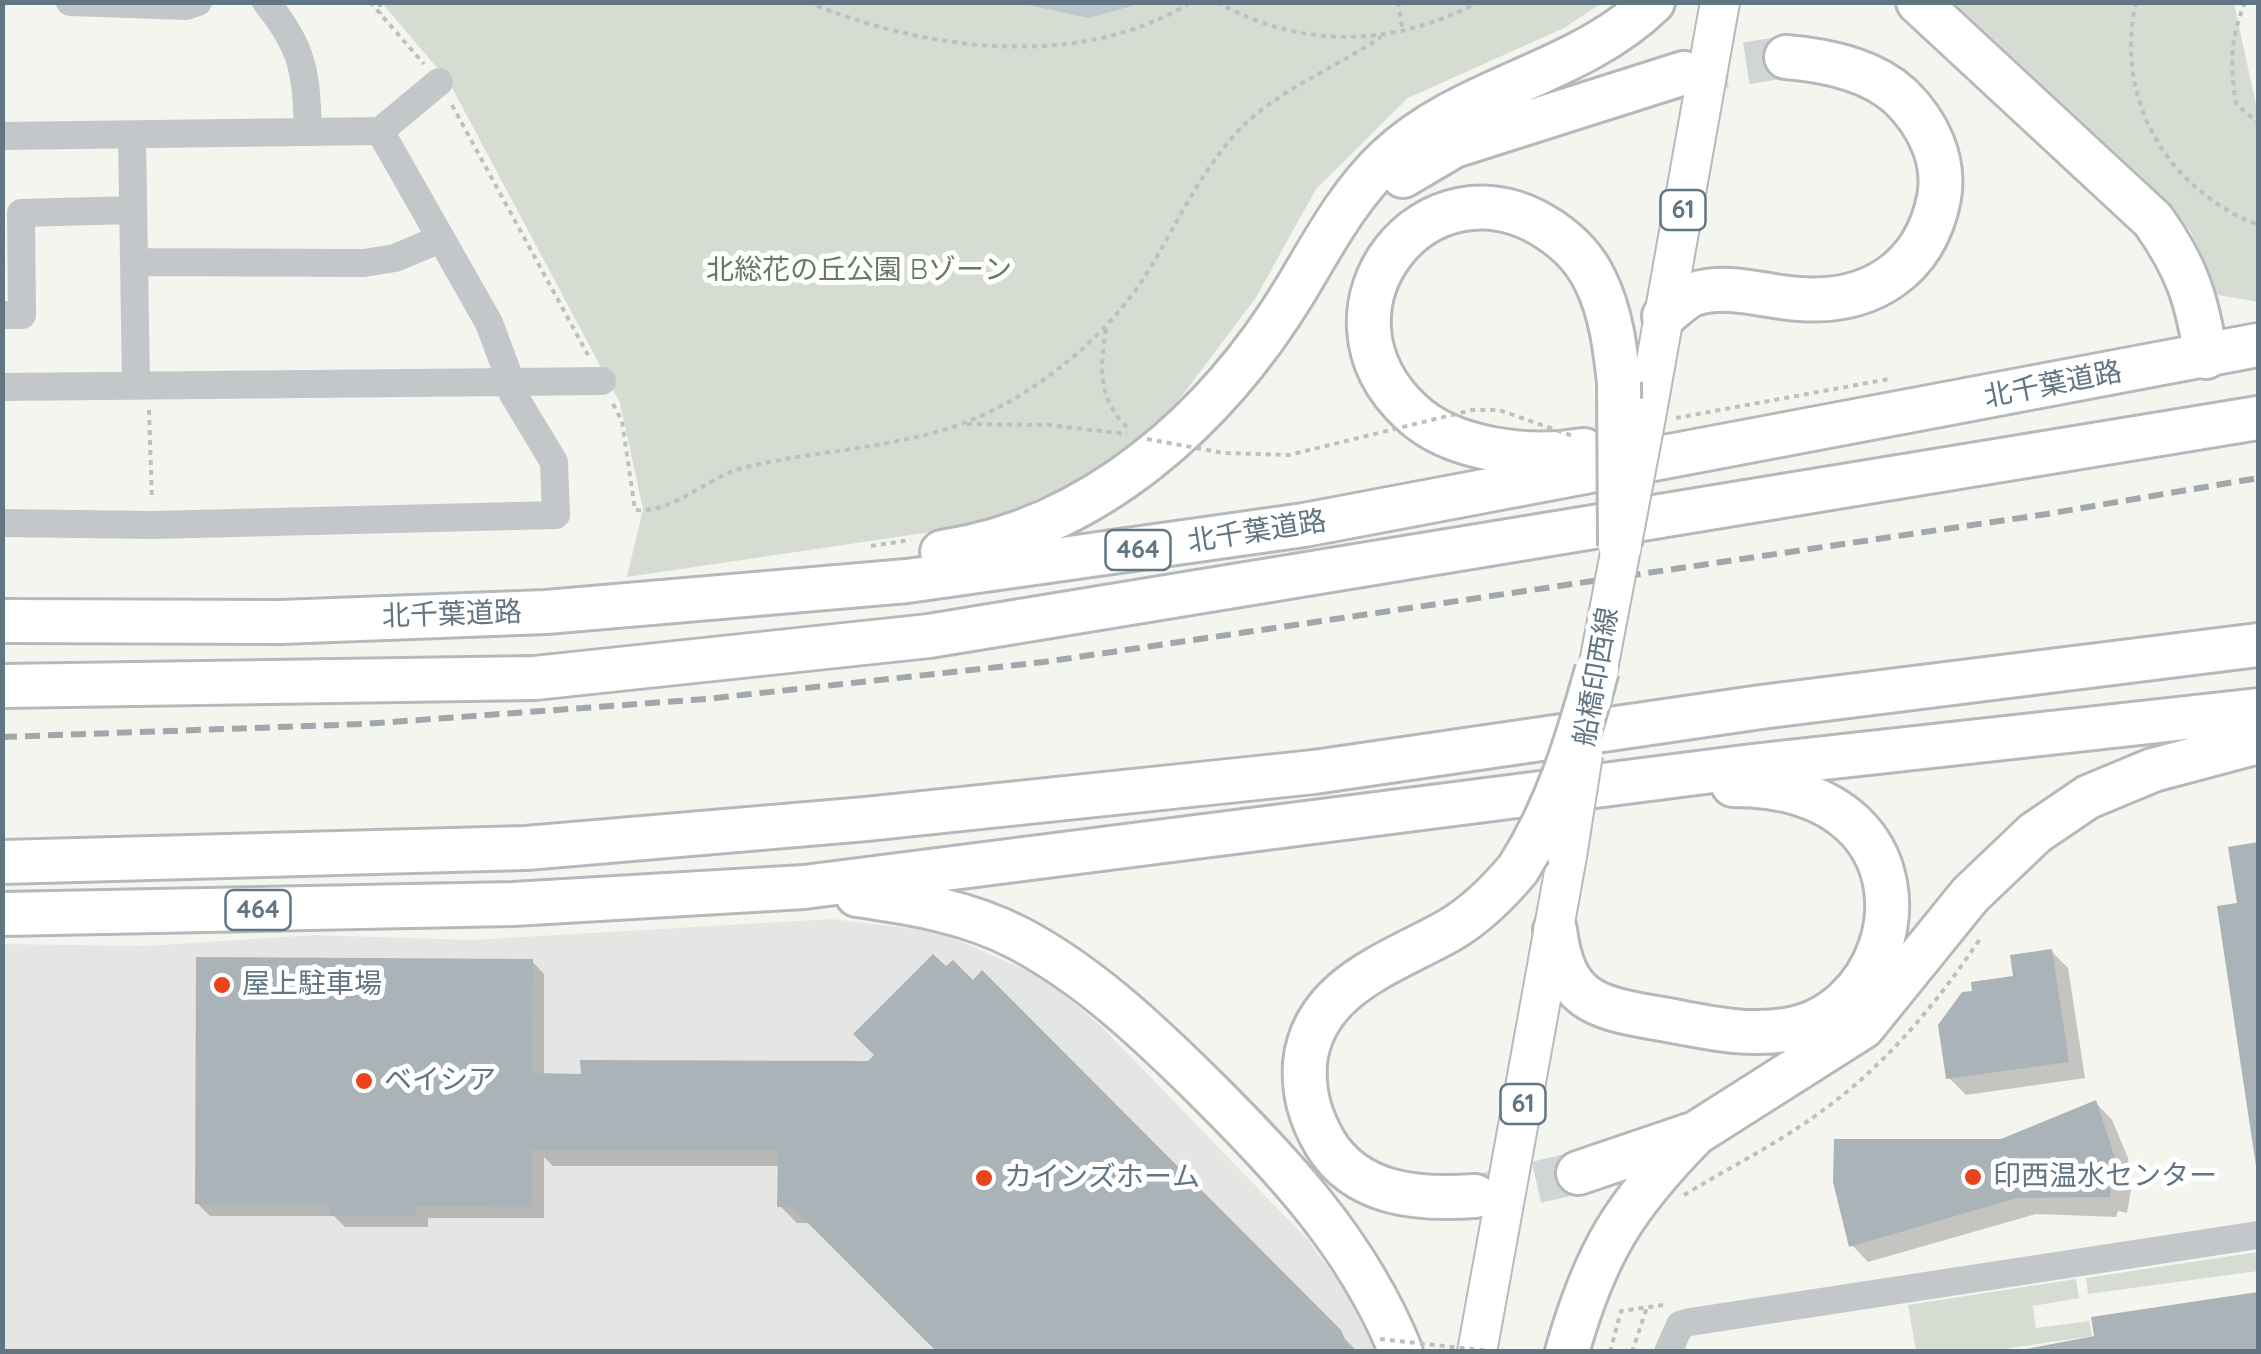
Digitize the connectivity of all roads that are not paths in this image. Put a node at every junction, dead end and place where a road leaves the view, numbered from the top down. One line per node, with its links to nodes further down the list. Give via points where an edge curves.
1 (70, 2): 2 (street)
2 (198, 2)
3 (266, 2): 10 (street, via 294,37 306,71)
4 (1653, 2): 17 (highway, via 1607,40 1461,106 1386,159 1347,206)
5 (1720, 2): 19 (main road, 船橋印西線 / 61)
6 (1918, 2): 21 (highway, via 2153,220 2194,290)
7 (1786, 57): 19 (highway, via 1862,73 1914,109 1939,162 1940,191 1927,234 1900,275 1874,289 1802,300 1722,289 1690,295)
8 (1684, 73): 17 (highway, via 1438,155 1372,202)
9 (440, 82): 11 (street)
10 (308, 131): 11 (street); 13 (street)
11 (380, 131): 15 (street)
12 (2, 136): 13 (street)
13 (132, 136): 14 (street)
14 (133, 210): 16 (street); 18 (street, via 21,213 22,315)
15 (440, 239): 16 (street, via 364,263); 23 (street, via 490,322)
16 (135, 262): 24 (street)
17 (1296, 289): 30 (highway, via 1254,352 1186,428 1130,475 1041,523 958,550)
18 (2, 315)
19 (1664, 316): 29 (main road, 船橋印西線 / 61, bridge, via 1656,418)
20 (2258, 346): 21 (highway, 北千葉道路 / 464)
21 (2206, 357): 26 (highway, 北千葉道路 / 464)
22 (602, 381): 23 (street)
23 (511, 382): 24 (street); 28 (street, via 554,462 556,515)
24 (142, 386): 25 (street)
25 (2, 388)
26 (2020, 388): 29 (highway, bridge, via 1975,385 1558,454 1464,441 1422,423 1388,391 1366,327 1372,282 1398,242 1434,218 1467,207 1532,218 1568,242 1594,277 1613,328 1619,382); 30 (highway, 北千葉道路 / 464, via 1267,531 907,580)
27 (2258, 418): 34 (highway, 北千葉道路 / 464, via 928,636 535,678)
28 (2, 524)
29 (1620, 546): 33 (main road, 船橋印西線 / 61, bridge)
30 (546, 612): 31 (highway, 北千葉道路 / 464, via 280,622)
31 (2, 621)
32 (2258, 645): 38 (highway, 464, via 1761,706 1314,772 866,819 526,848)
33 (1597, 670): 41 (main road, 船橋印西線 / 61, bridge); 44 (highway, bridge, via 1567,778 1518,869 1491,901 1451,929 1358,980 1318,1018 1307,1044 1311,1120 1335,1159 1368,1183 1406,1196)
34 (2, 686)
35 (2258, 710): 37 (highway, 464)
36 (2258, 742): 42 (highway, via 2137,777 2088,797 2035,833 1970,895 1864,1027)
37 (1316, 823): 39 (highway, 464); 41 (highway, via 1405,822 1701,786 1762,785 1813,797 1854,824 1876,856 1887,897 1876,964 1860,987 1827,1017 1786,1030 1738,1032 1604,1009 1574,988 1560,964)
38 (2, 862)
39 (804, 887): 40 (highway, 464, via 513,904); 46 (highway, via 960,913 1018,938 1083,979 1158,1042 1306,1192 1354,1258)
40 (2, 914)
41 (1555, 930): 47 (main road, 船橋印西線 / 61)
42 (1696, 1133): 43 (highway); 48 (highway, via 1610,1233 1584,1290)
43 (1578, 1173)
44 (1475, 1196)
45 (2258, 1235): 49 (street, via 1690,1322 1680,1325)
46 (1390, 1345)
47 (1477, 1352)
48 (1567, 1352)
49 (1668, 1352)

